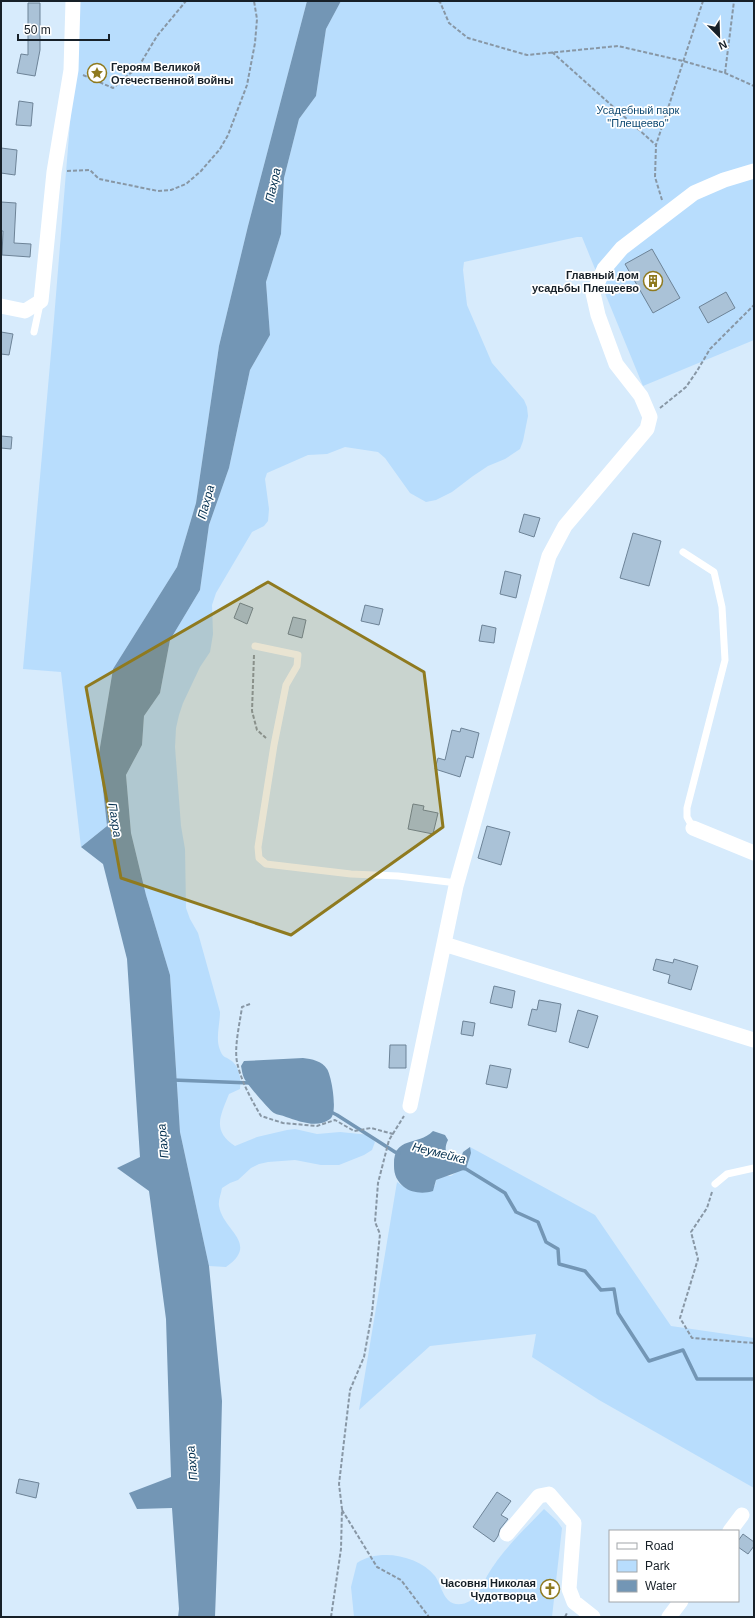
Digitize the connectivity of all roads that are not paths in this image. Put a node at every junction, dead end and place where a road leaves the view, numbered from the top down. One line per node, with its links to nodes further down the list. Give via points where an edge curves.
1 (73, 1): 3 (street, via 72,70 54,172)
2 (754, 171): 10 (street, via 694,193 618,254 604,269 594,293 598,315 616,364 641,396 650,416 647,429 565,526 549,556)
3 (40, 302): 4 (street, via 25,311); 5 (lane)
4 (1, 306)
5 (34, 332)
6 (683, 552): 8 (lane, via 714,572 722,607 725,660 687,808)
7 (255, 646): 10 (lane, via 298,655 297,666 286,684 274,745 258,847 259,858 266,864)
8 (693, 828): 9 (street)
9 (754, 853)
10 (457, 883): 11 (street)
11 (444, 944): 12 (street); 13 (street)
12 (754, 1040)
13 (410, 1106)
14 (754, 1168): 15 (lane, via 726,1174)
15 (715, 1184)
16 (742, 1515): 17 (street)
17 (731, 1530)
18 (507, 1534): 20 (street, via 539,1496 549,1494 574,1523 570,1589 574,1602)
19 (679, 1602): 21 (street)
20 (593, 1617)
21 (669, 1617)

